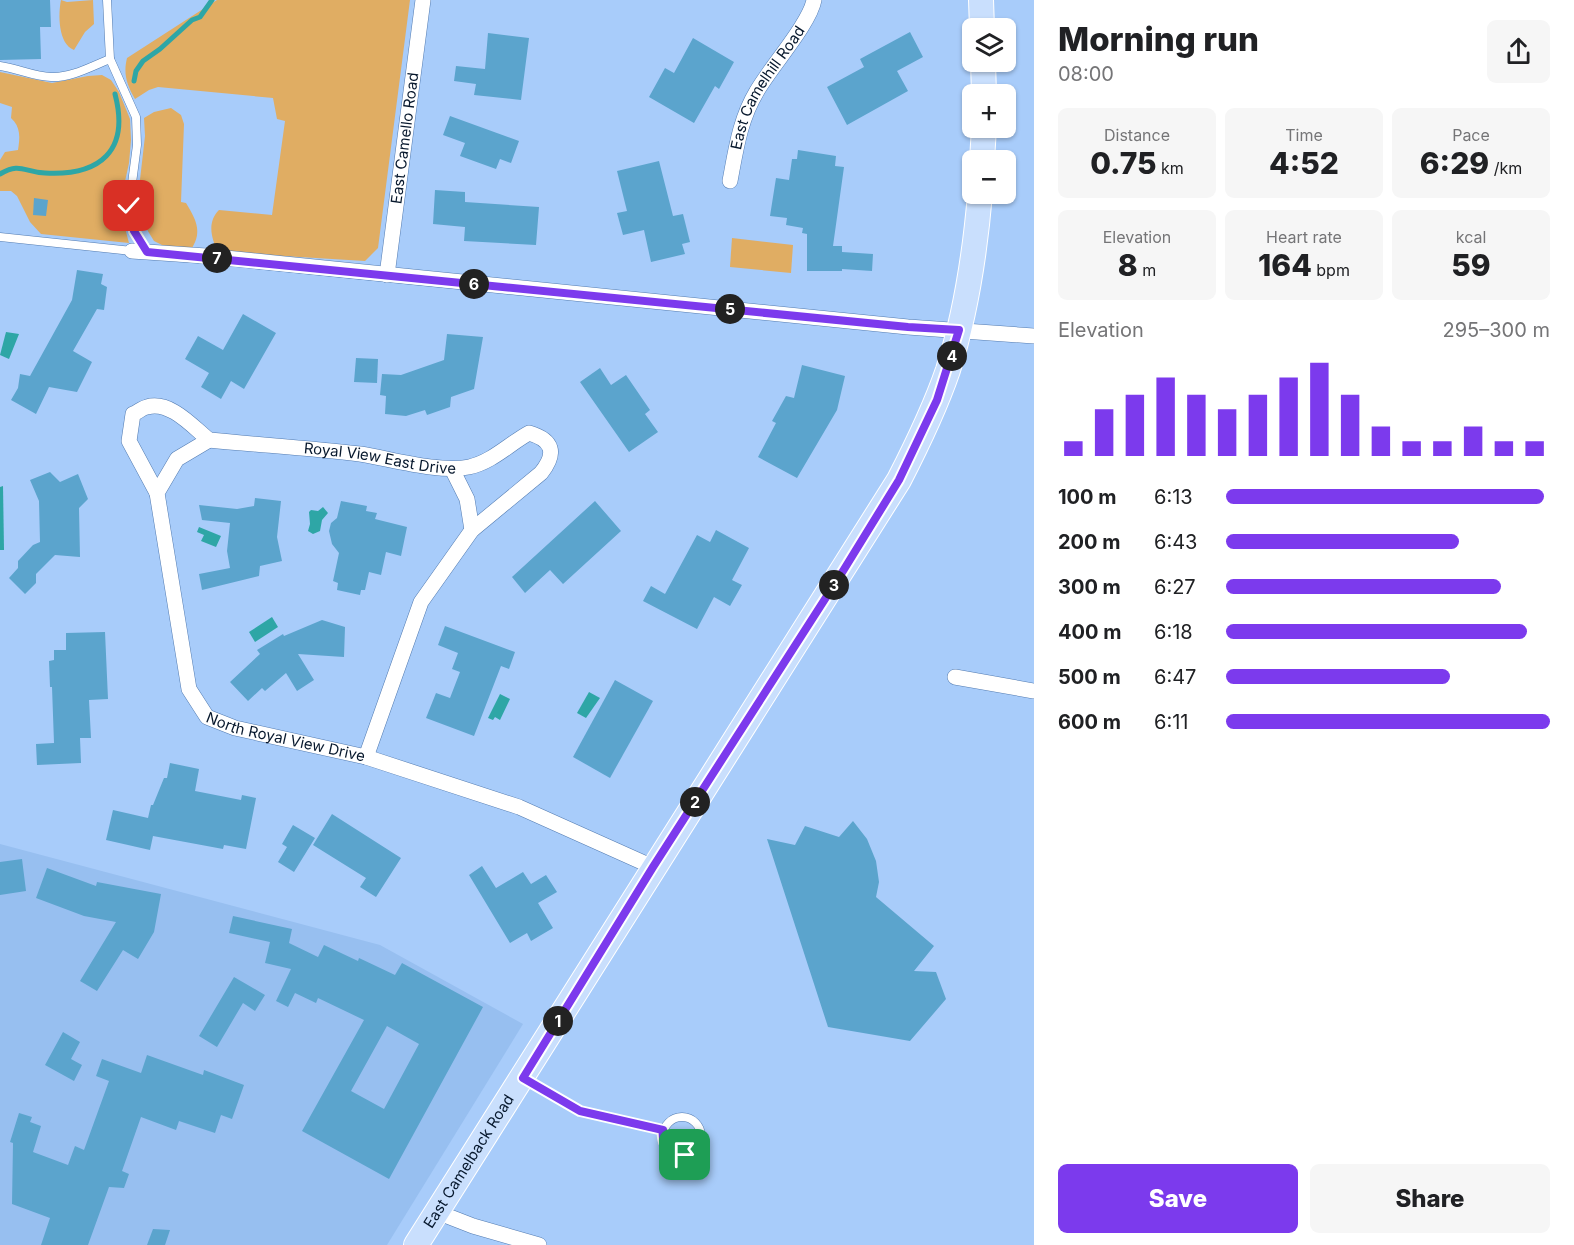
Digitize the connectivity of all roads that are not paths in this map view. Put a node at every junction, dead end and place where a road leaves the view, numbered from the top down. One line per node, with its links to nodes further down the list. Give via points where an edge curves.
1 (107, 0): 6 (lane)
2 (423, 0): 12 (street, East Camello Road)
3 (814, 0): 8 (street, East Camelhill Road, via 808,16 756,92 741,125)
4 (981, 0): 5 (main road)
5 (982, 18)
6 (110, 59): 7 (lane, via 57,77); 11 (lane, via 136,117 137,145 129,196)
7 (0, 66)
8 (730, 181)
9 (979, 204): 13 (main road, East Camelback Road)
10 (0, 237): 11 (lane)
11 (139, 251): 12 (street)
12 (387, 275): 13 (street)
13 (959, 330): 14 (street); 22 (main road, East Camelback Road, via 937,400 899,480)
14 (1034, 336)
15 (209, 440): 16 (street, Royal View East Drive, via 360,454); 17 (street, via 177,459); 17 (street, North Royal View Drive, via 162,406 146,407 133,414 129,441)
16 (452, 469): 18 (street, via 466,499); 18 (street, Royal View East Drive, via 472,466 529,433 543,437 551,449 550,462 542,473)
17 (157, 493): 21 (street, North Royal View Drive, via 189,689 207,717 235,728)
18 (472, 530): 21 (street, via 421,602)
19 (955, 677): 20 (street)
20 (1034, 691)
21 (366, 757): 22 (street, North Royal View Drive, via 519,807)
22 (653, 867): 23 (main road, East Camelback Road)
23 (523, 1078): 24 (lane, via 580,1111); 25 (main road, East Camelback Road)
24 (663, 1130): 24 (lane, via 664,1143 672,1153 691,1154 700,1144 701,1131 689,1118 676,1117)
25 (437, 1212): 26 (main road, East Camelback Road); 27 (street)
26 (416, 1245)
27 (539, 1245)

